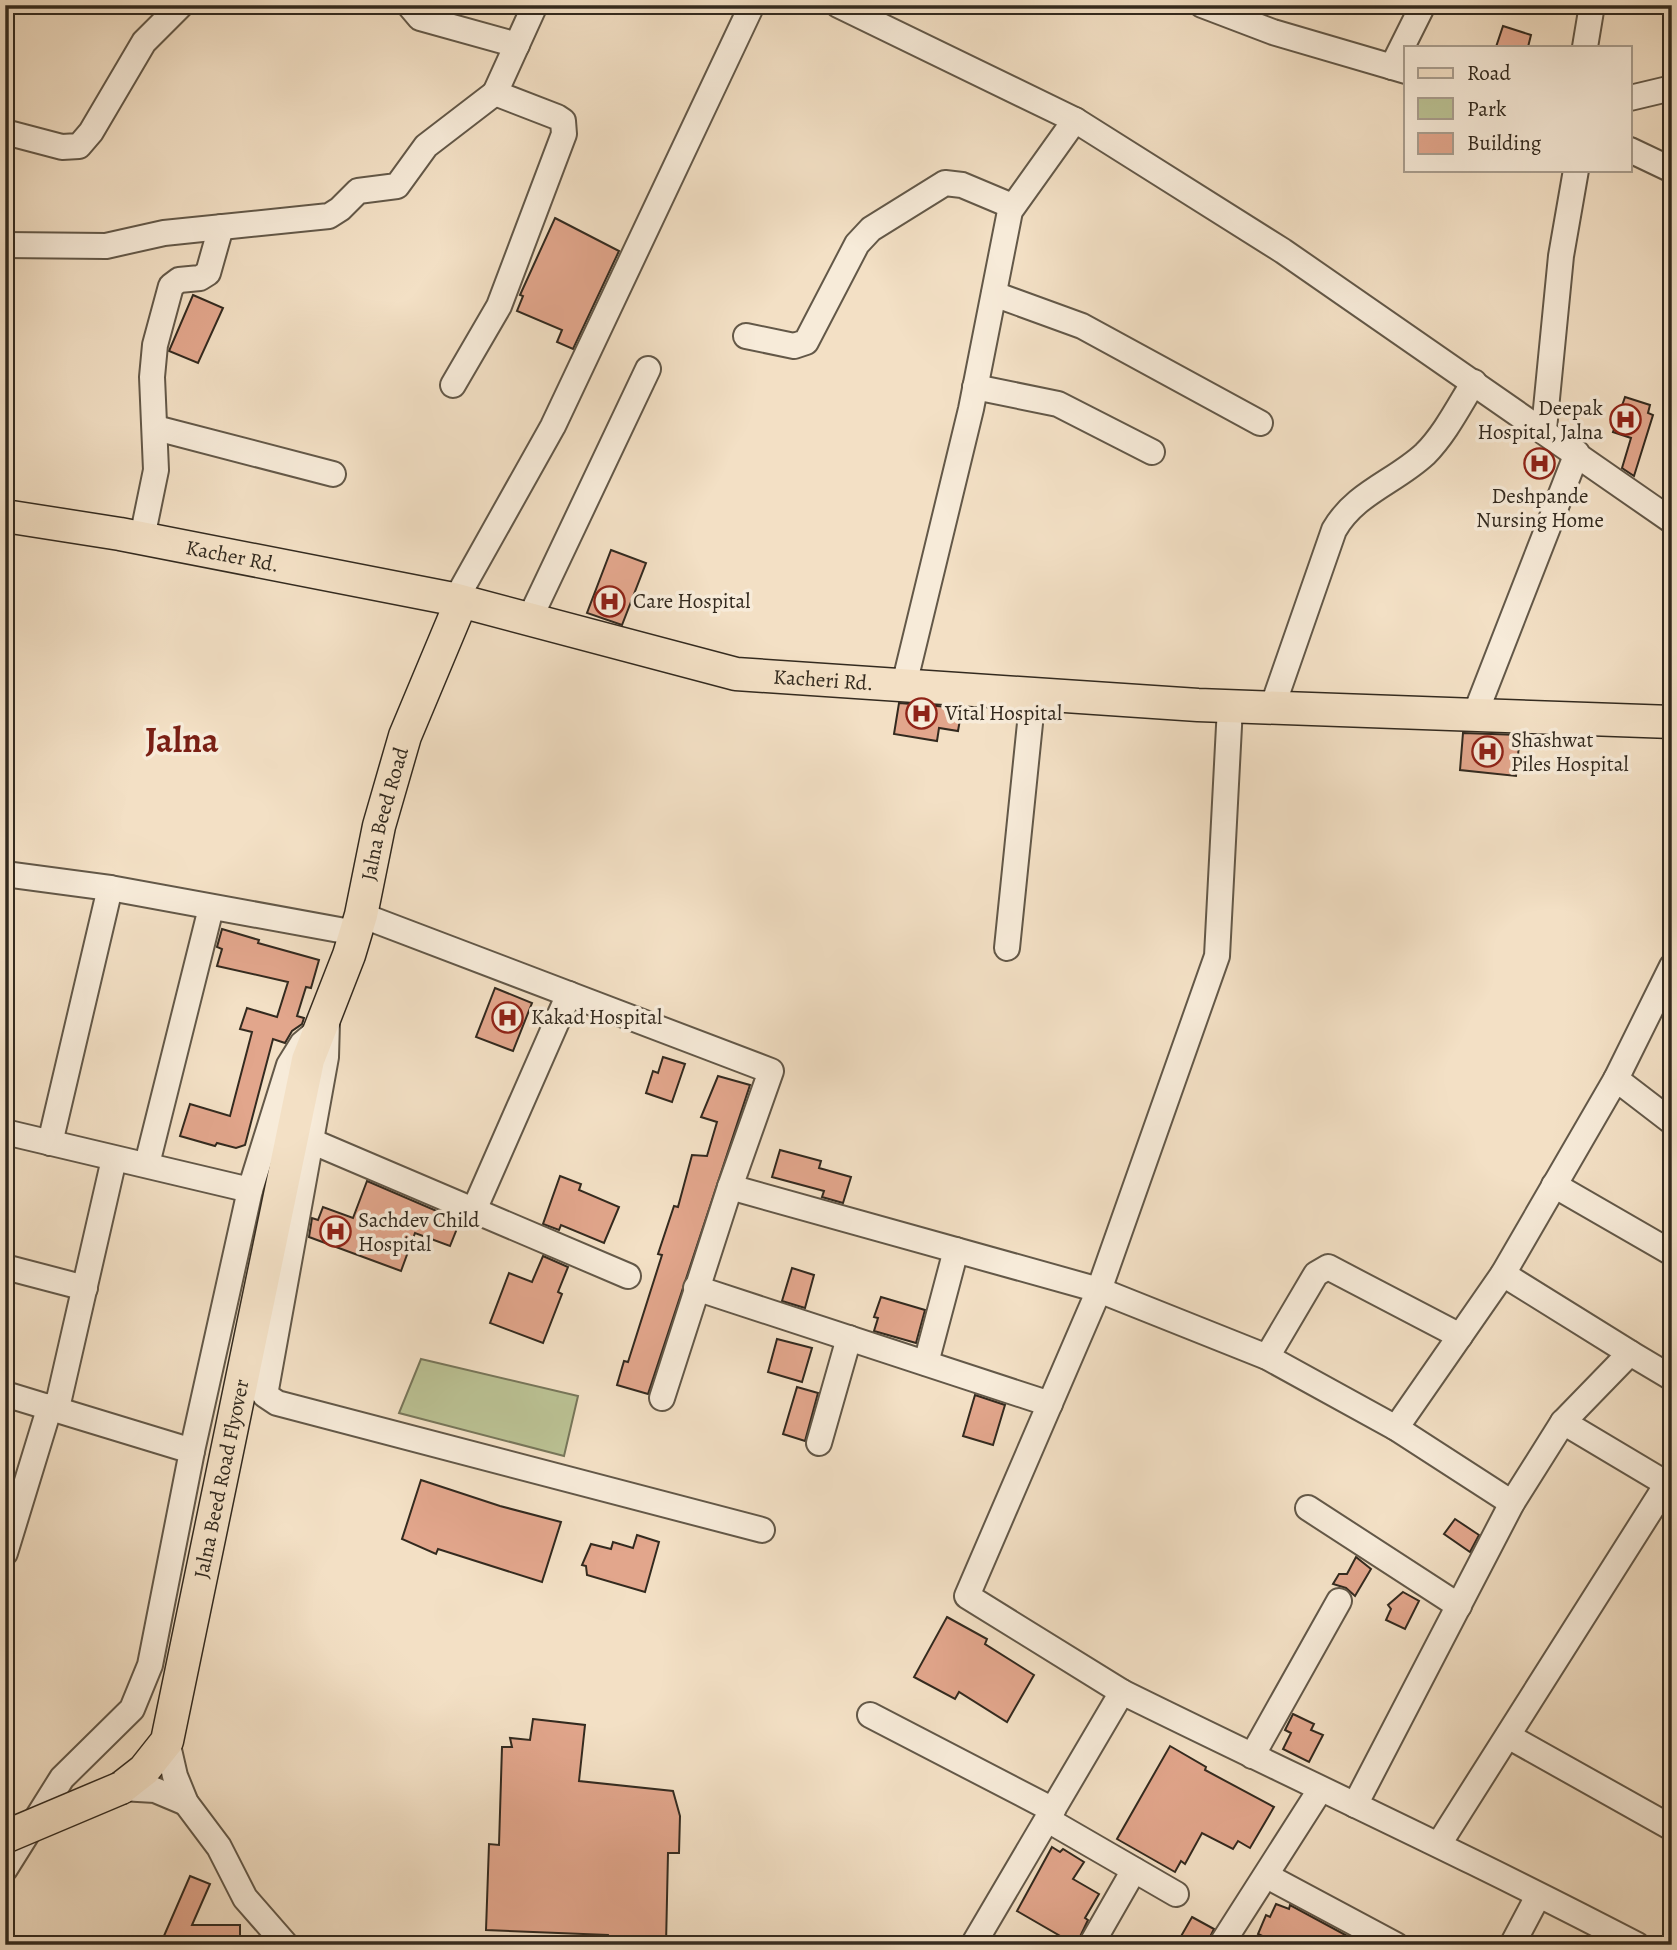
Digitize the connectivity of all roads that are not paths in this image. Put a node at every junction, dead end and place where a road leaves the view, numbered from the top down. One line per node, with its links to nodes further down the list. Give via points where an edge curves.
1 (181, 5): 17 (street, via 144,42 79,146 62,147)
2 (410, 5): 9 (street, via 416,16 426,20)
3 (535, 5): 9 (street)
4 (752, 5): 39 (street, via 553,426)
5 (838, 5): 16 (street)
6 (1202, 5): 12 (street, via 1273,32)
7 (1423, 5): 10 (street)
8 (1592, 5): 11 (street)
9 (517, 45): 14 (street)
10 (1408, 46)
11 (1585, 46)
12 (1399, 69)
13 (1672, 88): 15 (street)
14 (495, 93): 22 (street, via 426,146 397,186 358,191 329,216); 28 (street, via 557,117 563,121 564,134 499,306)
15 (1632, 98)
16 (1075, 120): 21 (street); 27 (street, via 1283,251)
17 (5, 132)
18 (1632, 151): 19 (street)
19 (1672, 170)
20 (1576, 172): 32 (street, via 1561,256)
21 (1012, 206): 24 (street); 25 (street, via 957,183 940,185 866,233 806,342 794,346)
22 (221, 227): 23 (street, via 106,246); 31 (street, via 208,273 171,286 155,345)
23 (5, 245)
24 (994, 294): 29 (street); 30 (street, via 1082,326)
25 (746, 336)
26 (648, 369): 40 (street)
27 (1474, 382): 32 (street); 44 (street, via 1426,452 1342,516)
28 (453, 386)
29 (975, 387): 33 (street, via 1058,404); 41 (street)
30 (1260, 423)
31 (156, 428): 35 (street); 38 (street, via 156,470)
32 (1544, 429): 34 (street)
33 (1152, 452)
34 (1577, 453): 37 (street); 45 (street)
35 (333, 474)
36 (5, 516): 38 (main road, Kacher Rd.)
37 (1672, 521)
38 (142, 538): 39 (main road, Kacher Rd.)
39 (457, 600): 40 (main road, Kacheri Rd.); 50 (main road, Jalna Beed Road, via 459,607 405,736)
40 (529, 620): 41 (main road, Kacheri Rd., via 736,674)
41 (904, 685): 42 (main road, Kacheri Rd.)
42 (1033, 694): 43 (main road, Kacheri Rd.); 51 (street)
43 (1230, 707): 44 (main road, Kacheri Rd.); 73 (street, via 1218,945)
44 (1272, 708): 45 (main road, Kacheri Rd.)
45 (1474, 717): 46 (main road, Kacheri Rd.)
46 (1672, 722)
47 (5, 874): 48 (street)
48 (110, 888): 49 (street); 59 (street)
49 (211, 908): 50 (street); 61 (street)
50 (358, 924): 53 (street); 54 (main road, Jalna Beed Road)
51 (1007, 948)
52 (1672, 966): 55 (street)
53 (569, 994): 63 (street, via 771,1070); 65 (street)
54 (323, 1020): 58 (street, via 328,1045); 64 (street, via 289,1065); 98 (main road, Jalna Beed Road Flyover, via 301,1087)
55 (1616, 1079): 56 (street); 62 (street)
56 (1672, 1122)
57 (5, 1132): 59 (street)
58 (311, 1141): 65 (street); 91 (street, via 265,1381 265,1395 270,1400)
59 (50, 1143): 60 (street)
60 (114, 1159): 61 (street); 71 (street)
61 (147, 1164): 64 (street)
62 (1554, 1185): 67 (street); 69 (street)
63 (730, 1187): 66 (street); 72 (street)
64 (250, 1190): 87 (street)
65 (474, 1210): 70 (street)
66 (956, 1250): 73 (street); 78 (street)
67 (1672, 1252)
68 (5, 1267): 71 (street)
69 (1503, 1274): 74 (street); 76 (street)
70 (628, 1276)
71 (85, 1288): 83 (street)
72 (696, 1288): 75 (street); 81 (street)
73 (1099, 1290): 77 (street); 82 (street)
74 (1460, 1336): 77 (street, via 1328,1267 1316,1274); 85 (street)
75 (849, 1338): 78 (street); 86 (street)
76 (1630, 1353): 79 (street); 84 (street)
77 (1267, 1357): 85 (street)
78 (926, 1363): 82 (street)
79 (1672, 1378)
80 (5, 1394): 83 (street)
81 (662, 1398)
82 (1050, 1404): 95 (street, via 967,1596)
83 (53, 1407): 87 (street); 92 (street)
84 (1563, 1422): 88 (street); 89 (street)
85 (1396, 1428): 89 (street)
86 (819, 1443)
87 (192, 1451): 108 (street, via 150,1665 132,1710 62,1778)
88 (1669, 1486): 97 (street)
89 (1512, 1503): 94 (street)
90 (1308, 1508): 94 (street)
91 (762, 1530)
92 (5, 1553)
93 (1339, 1601): 99 (street)
94 (1459, 1606): 103 (street)
95 (1122, 1692): 99 (street); 104 (street)
96 (870, 1715): 104 (street)
97 (1508, 1736): 105 (street); 107 (street)
98 (167, 1741): 100 (main road, Jalna Beed Road Flyover, via 144,1770); 102 (street)
99 (1252, 1756): 101 (street)
100 (121, 1788): 102 (street, via 155,1790); 106 (main road, Jalna Beed Road Flyover, bridge)
101 (1320, 1790): 103 (street); 110 (street)
102 (186, 1804): 114 (street, via 219,1847 245,1898)
103 (1355, 1805): 107 (street)
104 (1051, 1815): 109 (street); 115 (street)
105 (1671, 1825)
106 (5, 1837)
107 (1439, 1844): 112 (street)
108 (5, 1869)
109 (1134, 1870): 111 (street); 116 (street)
110 (1268, 1876): 117 (street); 118 (street)
111 (1176, 1894)
112 (1538, 1895): 113 (street); 119 (street)
113 (1630, 1943)
114 (286, 1945)
115 (972, 1945)
116 (1091, 1945)
117 (1221, 1945)
118 (1396, 1945)
119 (1512, 1945)

